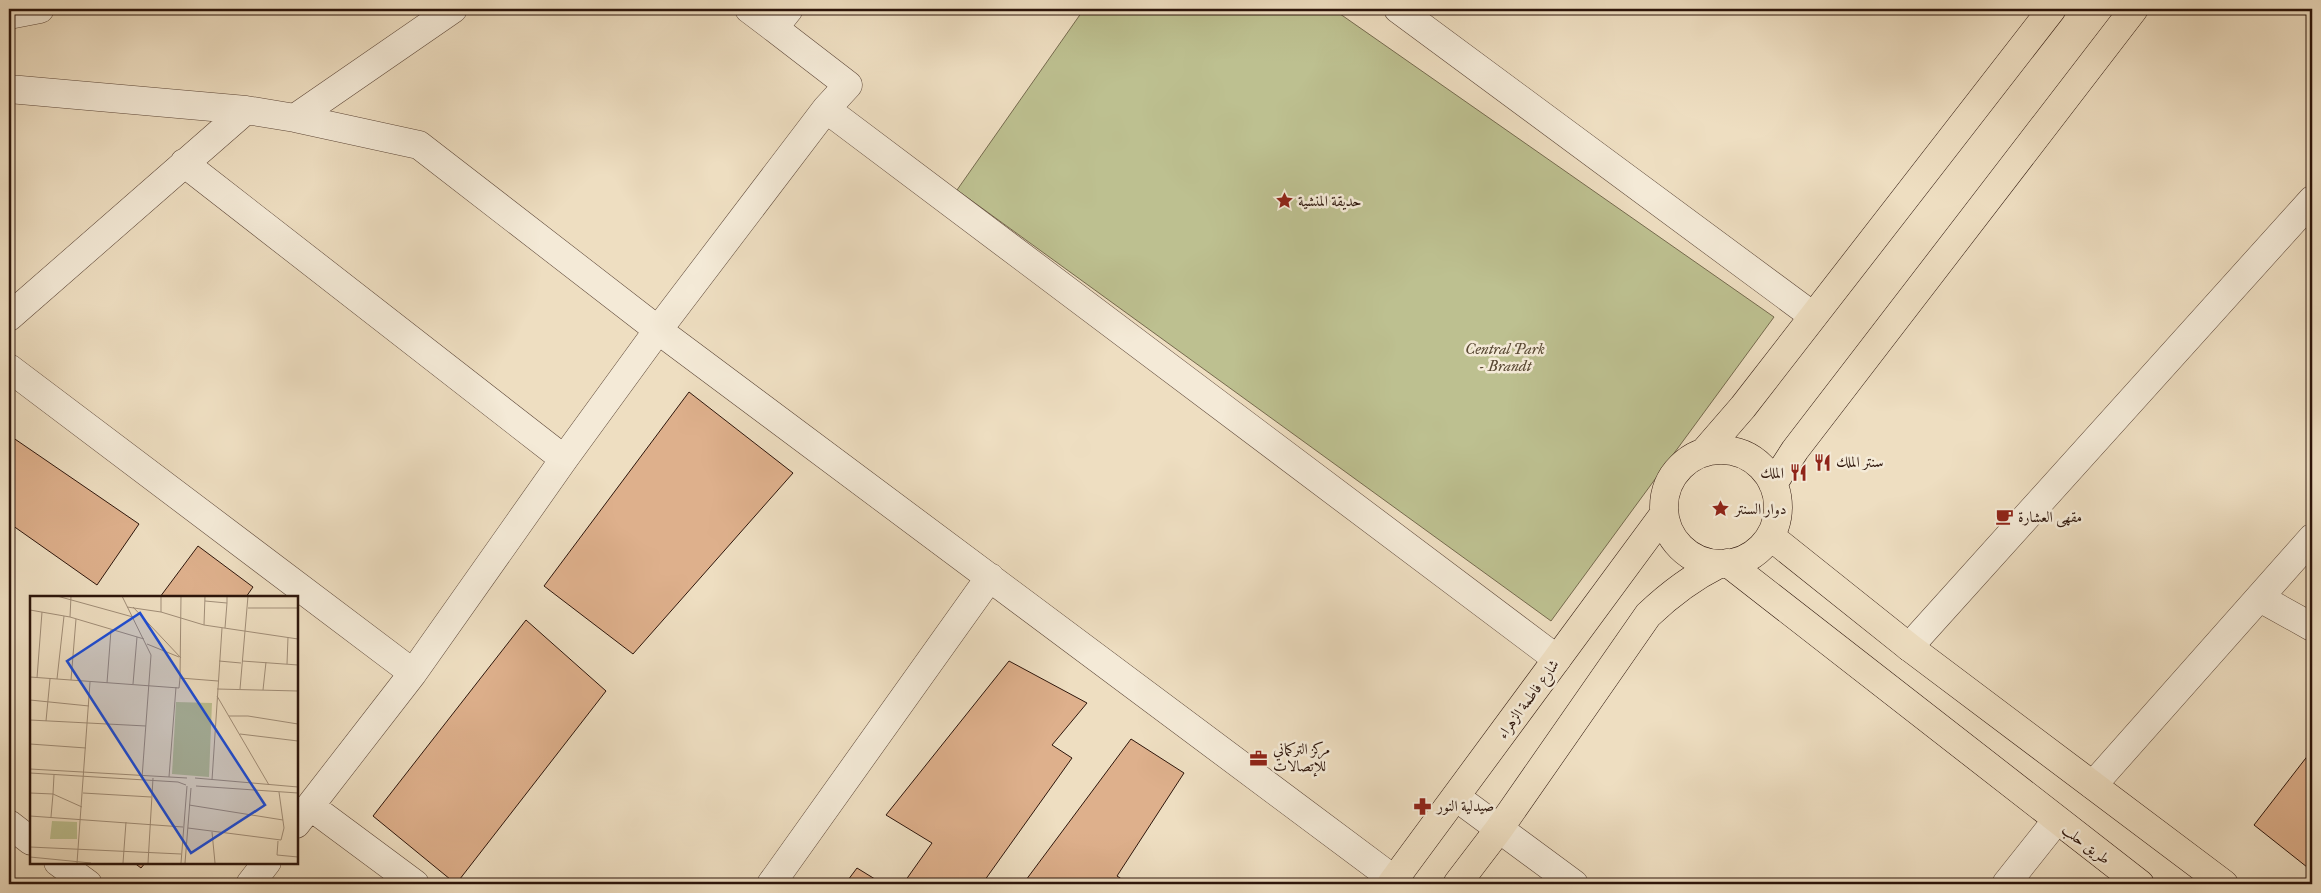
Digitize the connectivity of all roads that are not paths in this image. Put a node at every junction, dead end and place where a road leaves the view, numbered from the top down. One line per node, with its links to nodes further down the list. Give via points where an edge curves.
1 (40, 9): 7 (street)
2 (453, 9): 12 (street)
3 (749, 9): 8 (street)
4 (1398, 9): 15 (street)
5 (2052, 9): 15 (main road)
6 (2134, 9): 21 (main road, via 1795,450)
7 (9, 15)
8 (781, 18): 11 (street, via 848,85)
9 (9, 89): 10 (street)
10 (246, 110): 12 (street); 13 (street)
11 (826, 110): 17 (street); 30 (street)
12 (296, 118): 17 (street, via 419,145)
13 (184, 163): 16 (street); 20 (street)
14 (2312, 200): 29 (street)
15 (1813, 316): 19 (main road)
16 (9, 317)
17 (658, 330): 20 (street); 26 (street)
18 (9, 368): 31 (street)
19 (1704, 452): 21 (main road, via 1720,449 1737,451 1764,470); 22 (main road, via 1686,461 1672,476 1665,494)
20 (564, 459): 31 (street)
21 (1773, 484): 23 (main road, via 1778,510)
22 (1664, 514): 25 (main road, via 1677,543 1696,558); 30 (main road, شارع فاطمة الزهراء)
23 (1770, 536): 25 (main road, via 1744,559); 29 (main road)
24 (2312, 538): 27 (street)
25 (1723, 564): 35 (main road, طريق حلب); 37 (main road, via 1693,577 1648,615)
26 (990, 578): 41 (street); 45 (street)
27 (2260, 598): 28 (street); 32 (street)
28 (2312, 627)
29 (1909, 647): 32 (main road)
30 (1557, 660): 33 (main road, شارع فاطمة الزهراء)
31 (413, 673): 34 (street)
32 (2093, 785): 50 (main road)
33 (1456, 797): 37 (street); 41 (main road, شارع فاطمة الزهراء)
34 (303, 815): 44 (street)
35 (2056, 821): 48 (street); 49 (main road, طريق حلب)
36 (9, 824): 38 (street)
37 (1499, 829): 46 (main road); 47 (street)
38 (30, 840)
39 (59, 863): 42 (street)
40 (266, 863): 43 (street)
41 (1395, 883)
42 (88, 884)
43 (250, 884)
44 (415, 884)
45 (772, 884)
46 (1457, 884)
47 (1574, 884)
48 (2006, 884)
49 (2140, 884)
50 (2224, 884)

